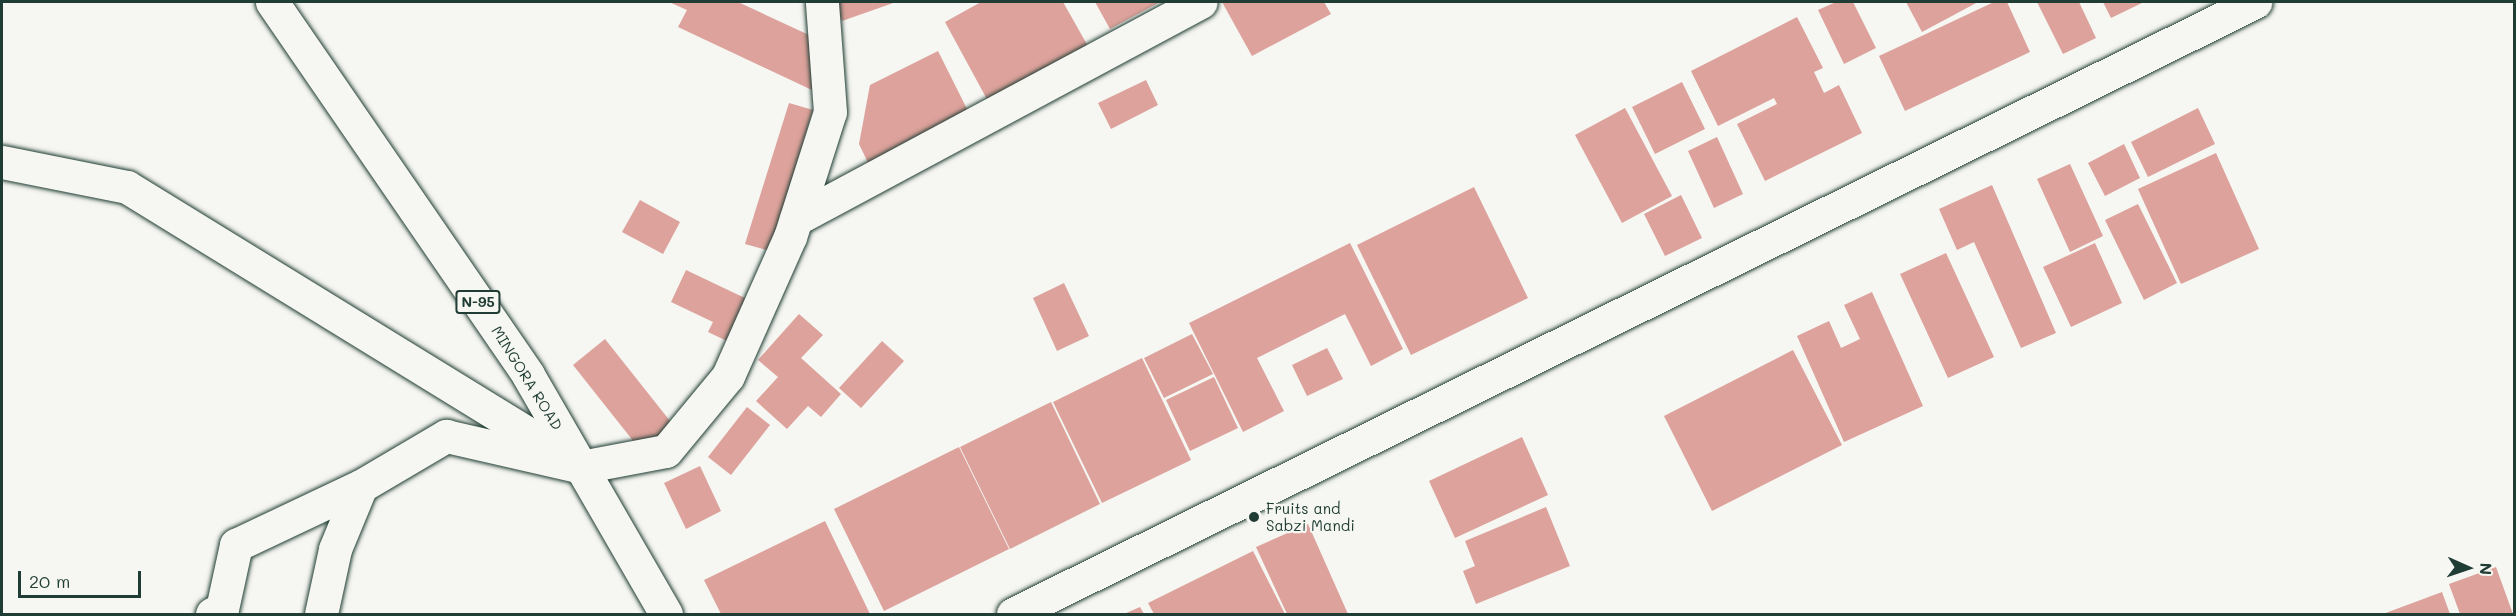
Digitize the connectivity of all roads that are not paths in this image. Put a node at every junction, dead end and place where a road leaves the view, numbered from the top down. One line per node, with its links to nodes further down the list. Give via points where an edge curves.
1 (272, 2): 7 (main road, MINGORA ROAD / N-95, via 528,375)
2 (822, 2): 6 (main road, via 830,112)
3 (1200, 2): 6 (main road)
4 (2255, 2): 12 (main road)
5 (2, 162): 7 (main road, via 127,187)
6 (796, 219): 7 (main road, via 728,376 666,451)
7 (581, 467): 8 (main road, via 446,436); 11 (main road, MINGORA ROAD / N-95)
8 (361, 486): 9 (main road, via 236,544); 10 (main road, via 335,549)
9 (219, 613)
10 (321, 615)
11 (666, 615)
12 (1013, 615)

